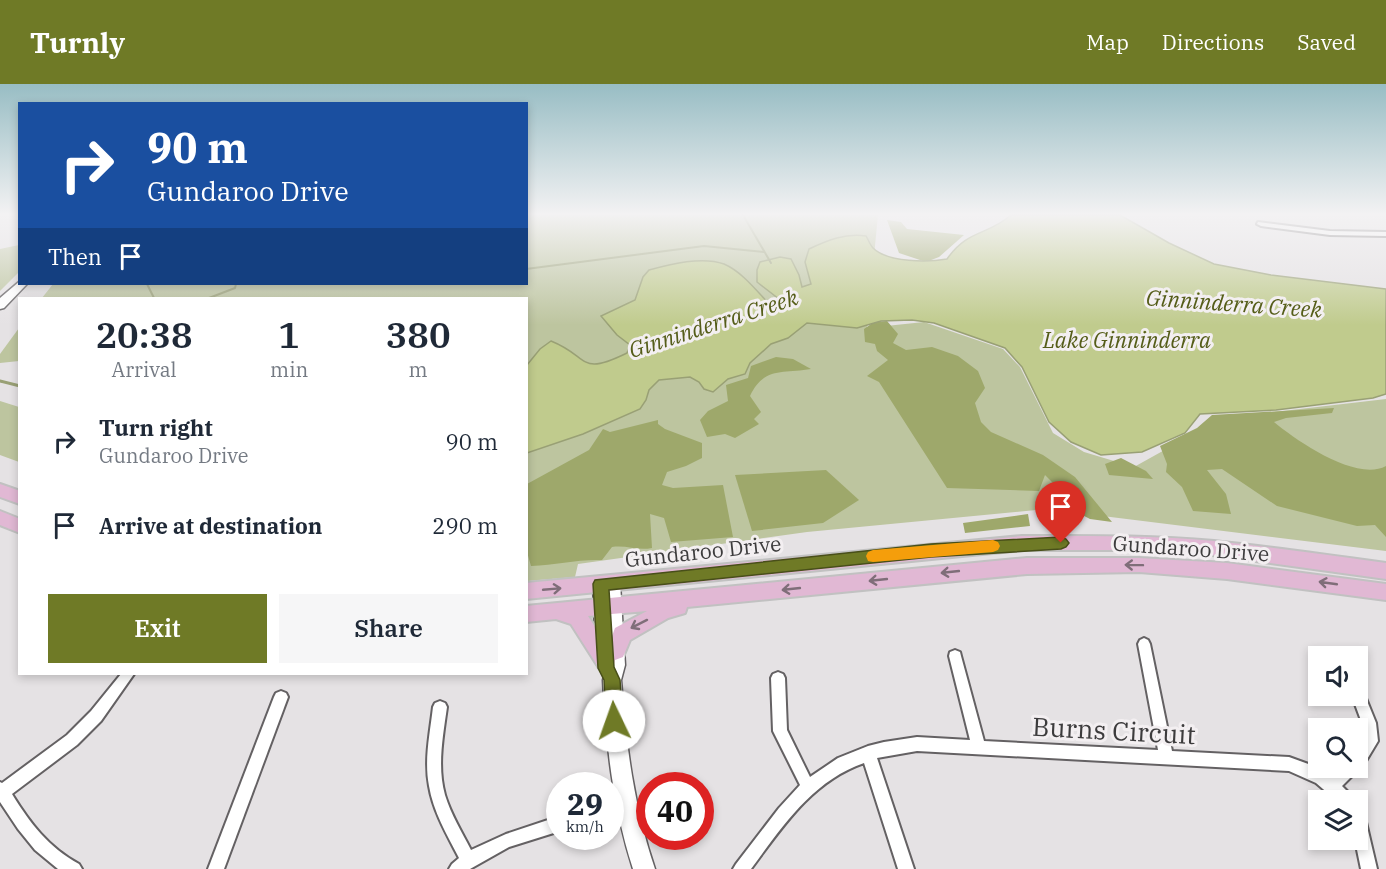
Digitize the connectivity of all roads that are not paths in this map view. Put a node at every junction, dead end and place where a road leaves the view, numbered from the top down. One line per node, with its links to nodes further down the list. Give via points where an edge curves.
1 (20, 285): 2 (street)
2 (0, 305)
3 (0, 490): 4 (main road)
4 (18, 497)
5 (0, 518): 6 (main road)
6 (18, 525)
7 (1386, 571): 8 (main road, Gundaroo Drive, via 1212,548 1061,543 931,550)
8 (606, 584): 9 (main road, Gundaroo Drive, one-way to 8); 12 (street)
9 (528, 591)
10 (1386, 592): 11 (main road, Gundaroo Drive, one-way to 11, via 1227,571 1139,565 1027,566)
11 (713, 597): 12 (main road, Gundaroo Drive); 17 (main road, one-way to 17, via 662,612 632,626 622,634)
12 (608, 607): 13 (main road, Gundaroo Drive); 17 (street)
13 (556, 611): 14 (main road, Gundaroo Drive); 17 (main road, via 578,618)
14 (528, 614)
15 (1144, 644): 26 (street)
16 (954, 656): 24 (street)
17 (611, 664): 27 (street)
18 (127, 675): 31 (street, via 72,740)
19 (778, 678): 30 (street, via 780,731)
20 (281, 697): 38 (street)
21 (440, 707): 36 (street, via 435,786)
22 (1368, 720): 23 (street)
23 (1368, 746)
24 (979, 747): 25 (street, Burns Circuit, via 917,744); 26 (street, Burns Circuit)
25 (868, 753): 30 (street, Burns Circuit, via 843,763); 41 (street)
26 (1167, 757): 29 (street, Burns Circuit, via 1289,764)
27 (616, 772)
28 (1340, 778): 29 (street)
29 (1332, 786): 32 (street, Burns Circuit)
30 (808, 787): 40 (street, Burns Circuit)
31 (1, 790): 37 (street, via 34,841)
32 (1336, 790)
33 (624, 823): 39 (street)
34 (546, 828): 36 (street, via 508,839)
35 (1365, 850): 42 (street)
36 (463, 864)
37 (74, 869)
38 (216, 869)
39 (644, 869)
40 (741, 869)
41 (906, 869)
42 (1369, 869)

